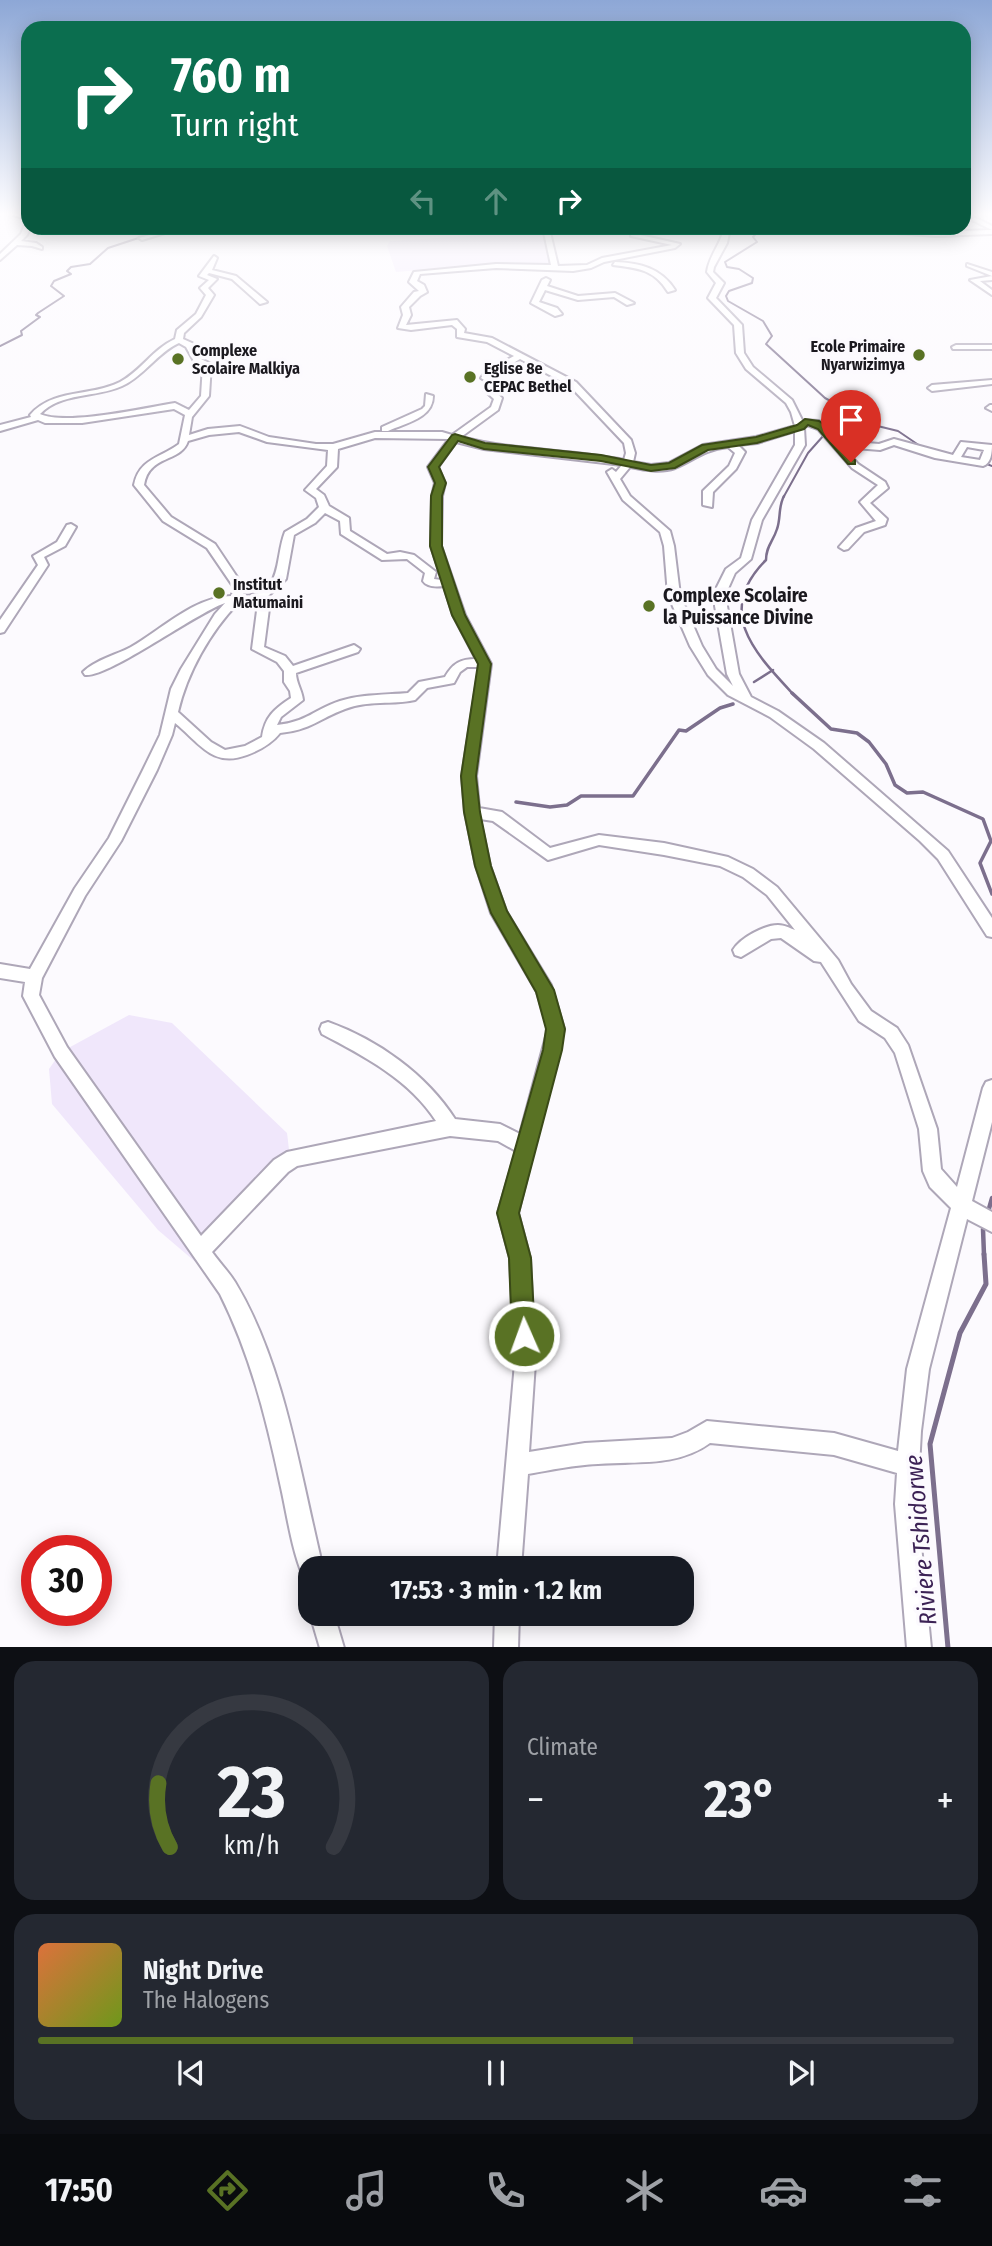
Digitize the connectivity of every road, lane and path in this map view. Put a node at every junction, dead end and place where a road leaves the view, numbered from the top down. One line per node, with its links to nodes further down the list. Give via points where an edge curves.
1 (208, 293): 10 (street, via 208,304 180,332)
2 (252, 293): 7 (street)
3 (420, 293): 13 (street, via 405,307 407,315 401,326 454,322 460,335 489,340)
4 (540, 293): 9 (street, via 535,303)
5 (562, 293): 8 (street, via 578,298 615,295)
6 (715, 293): 19 (street, via 712,298 738,325 739,348 746,363 790,403)
7 (263, 302)
8 (630, 303)
9 (558, 314)
10 (179, 340): 17 (street, via 189,345 198,361 207,364 205,396); 18 (street, via 159,350 149,363 116,386 46,405 36,411)
11 (956, 346): 12 (street)
12 (992, 347)
13 (520, 356): 22 (street, via 488,374 485,378 494,382 488,390 498,398 495,408); 30 (street, via 573,384 604,413 628,442)
14 (990, 384): 15 (street)
15 (932, 388)
16 (429, 396): 21 (street, via 429,406 418,416)
17 (190, 414): 18 (street, via 175,406 82,420); 23 (street)
18 (36, 418): 20 (street)
19 (800, 427): 24 (street); 27 (street, via 805,422 816,423); 44 (street, via 800,444 757,520 746,559 725,579 721,591 733,674)
20 (0, 428)
21 (375, 435): 22 (street); 25 (street)
22 (455, 437): 28 (street, via 484,446); 36 (street, via 433,467 440,483 436,546)
23 (183, 440): 25 (street, via 240,429 301,446); 38 (street, via 176,450 149,463 139,485 167,519 211,546 240,589)
24 (729, 443): 30 (street, via 697,450 671,466); 32 (street, via 740,452 733,467 708,491)
25 (332, 447): 33 (street, via 332,467 310,490 321,497)
26 (991, 448): 29 (street, via 964,444); 29 (street, via 983,463)
27 (839, 449): 29 (street, via 894,442); 35 (street, via 883,488 865,502 881,523 860,530)
28 (601, 458): 30 (street); 31 (street)
29 (956, 458)
30 (628, 464): 31 (street)
31 (615, 479): 44 (street, via 626,498 665,531 674,595 704,660 723,684)
32 (708, 505)
33 (324, 508): 36 (street, via 345,520 345,532 356,541 386,558 410,555 431,572 428,581); 37 (street, via 289,534 281,579)
34 (71, 527): 39 (street, via 61,544 38,556 43,565)
35 (844, 547)
36 (448, 582): 41 (street, via 459,615)
37 (257, 599): 38 (street); 42 (street, via 264,600 258,649 281,659)
38 (235, 600): 43 (street, via 200,609); 45 (street, via 187,669)
39 (0, 629)
40 (354, 649): 42 (street)
41 (485, 664): 46 (street, via 467,661 454,668 450,680 423,685 411,697 342,705 299,727 276,729); 47 (street, via 469,776)
42 (289, 671): 46 (street, via 297,700 276,713)
43 (89, 672)
44 (745, 698): 48 (street, via 819,746 925,837 943,855)
45 (173, 715): 46 (street, via 220,755 234,756); 52 (street, via 114,841)
46 (268, 739)
47 (472, 812): 50 (street, via 497,816 548,855 599,840 723,861 772,891); 56 (street, via 491,892 512,937 538,976 556,1029)
48 (992, 931)
49 (741, 950): 50 (street, via 772,930 781,930)
50 (832, 965): 57 (street, via 865,1016 891,1033 902,1050 928,1129 932,1171)
51 (0, 971): 52 (street)
52 (34, 977): 59 (street, via 31,996 48,1030)
53 (328, 1029): 55 (street, via 383,1057 438,1105)
54 (992, 1088): 57 (street)
55 (450, 1127): 56 (street, via 500,1133); 59 (street, via 293,1158)
56 (526, 1147): 60 (street, via 508,1213 520,1258 525,1363)
57 (963, 1207): 58 (street); 61 (street, via 918,1369)
58 (992, 1222)
59 (200, 1250): 62 (street, via 220,1275 252,1344 272,1402)
60 (516, 1465): 61 (street, via 608,1451 650,1452 692,1445 707,1432 834,1444); 63 (street)
61 (908, 1465): 68 (street, via 906,1504)
62 (308, 1556)
63 (510, 1556)
64 (326, 1626): 66 (street)
65 (507, 1626): 67 (street)
66 (332, 1647)
67 (506, 1647)
68 (919, 1647)

